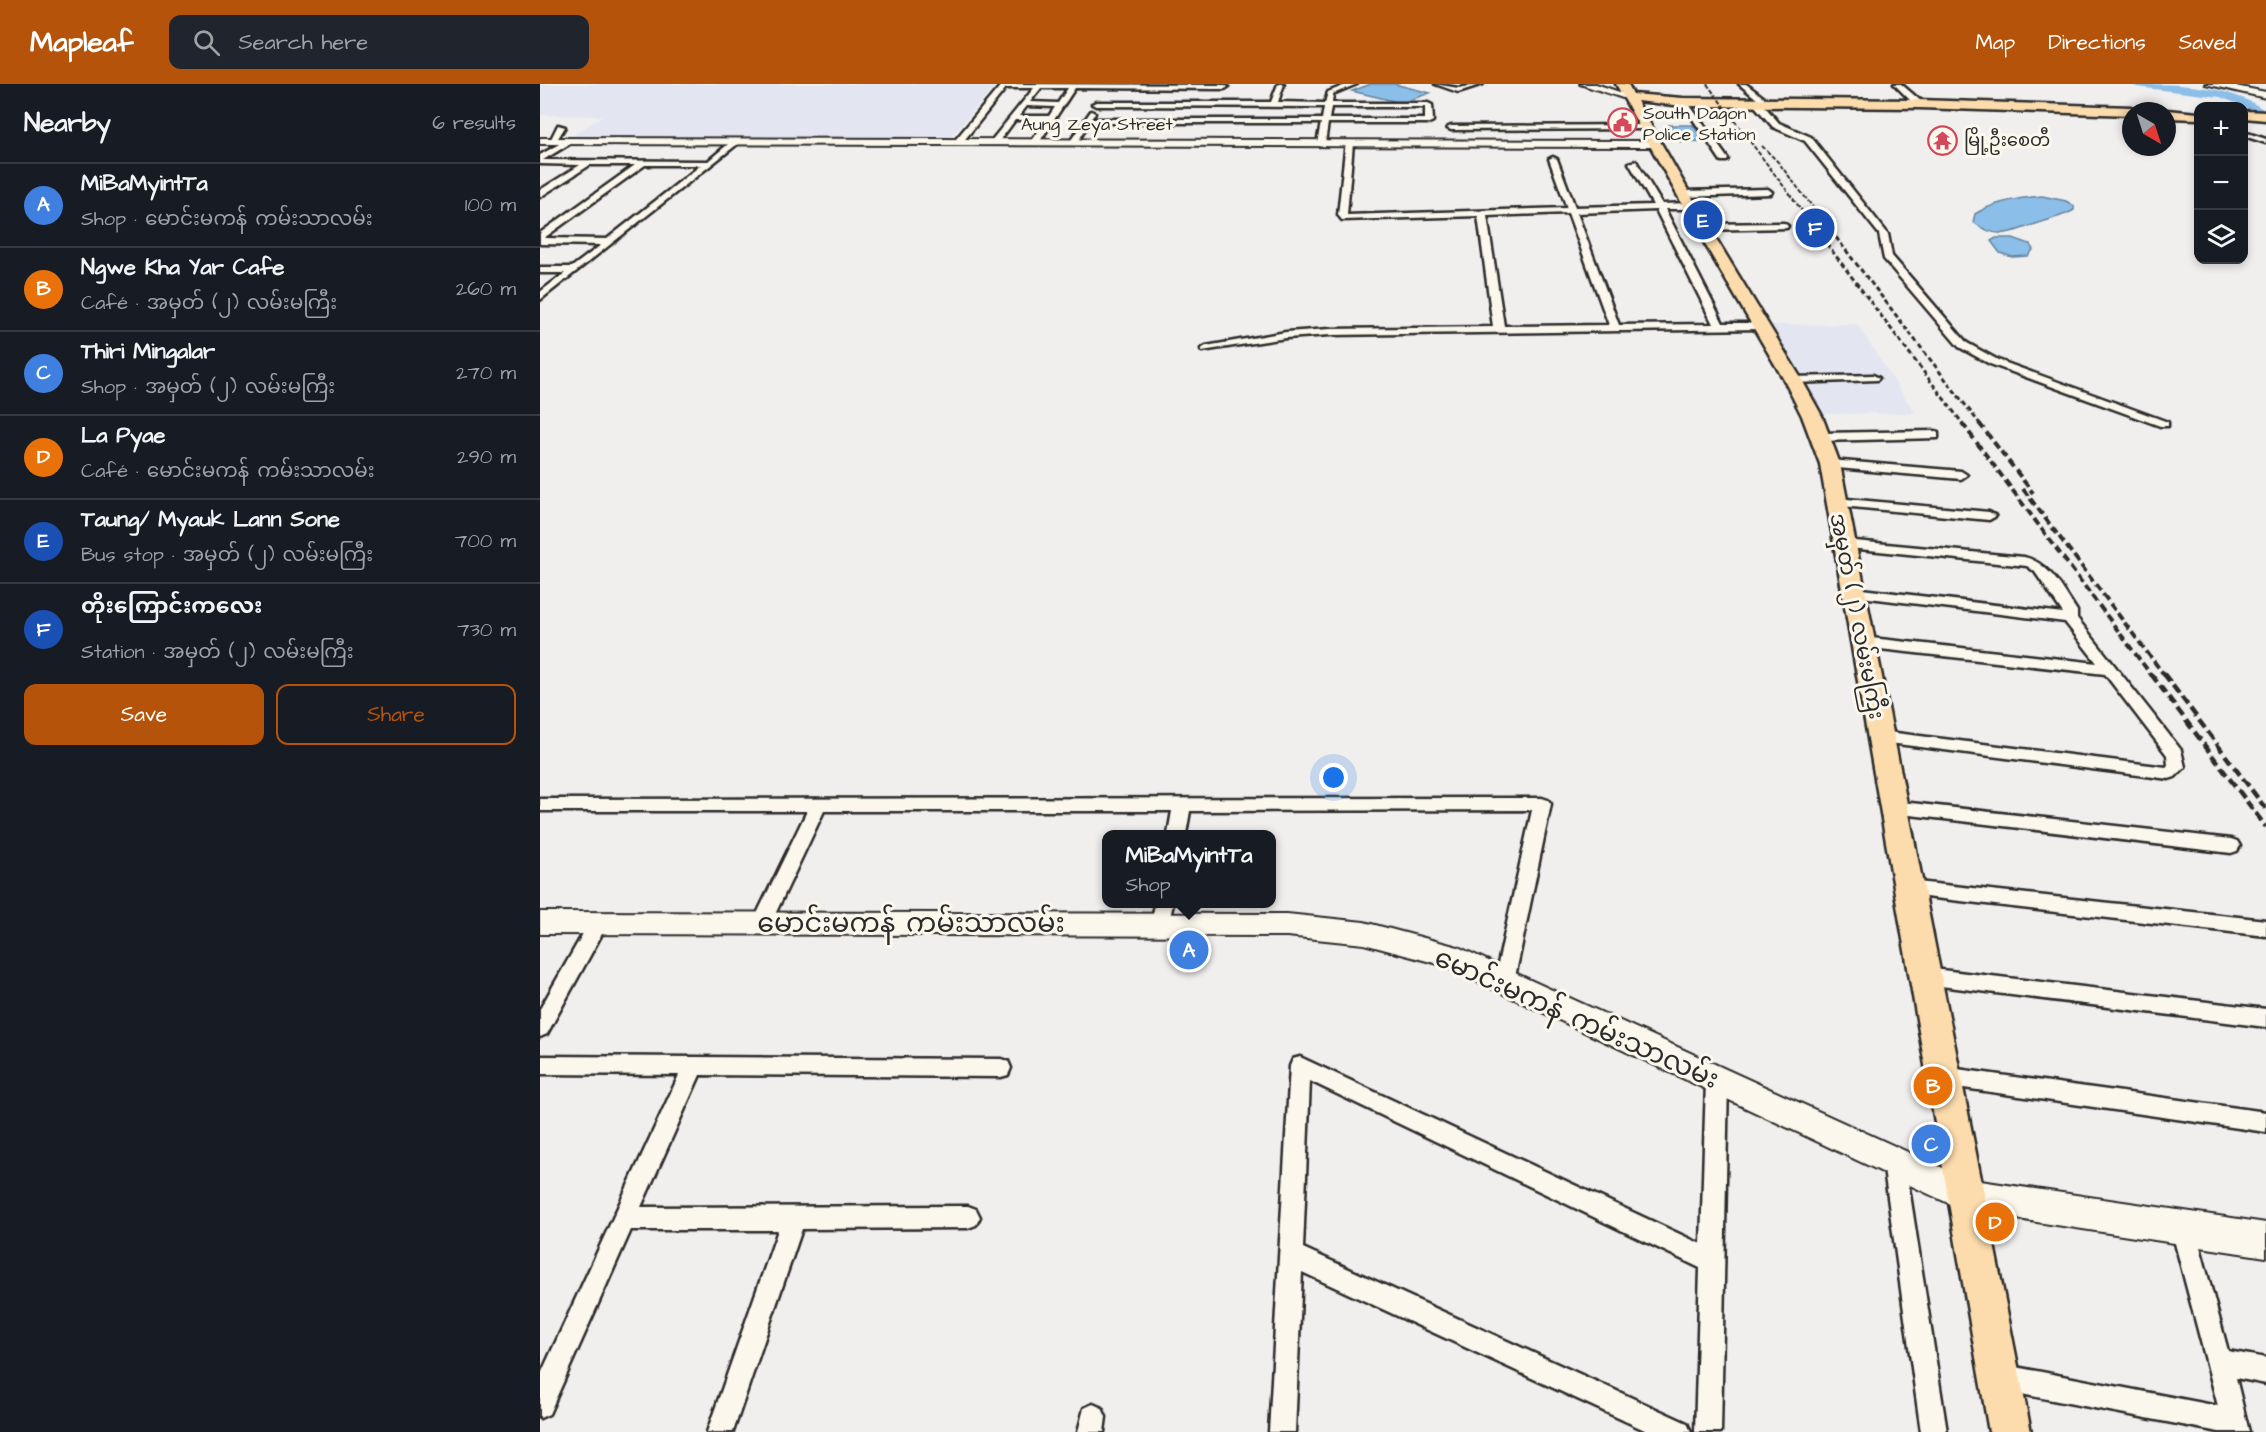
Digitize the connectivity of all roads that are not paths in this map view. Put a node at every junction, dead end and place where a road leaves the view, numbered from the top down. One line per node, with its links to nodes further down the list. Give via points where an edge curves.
1 (1281, 84): 23 (street)
2 (1354, 84): 24 (street, via 1330,93)
3 (1438, 84): 4 (street, via 1458,90)
4 (1480, 84)
5 (1585, 84): 14 (street)
6 (1742, 84): 18 (street)
7 (1897, 84): 25 (street)
8 (2210, 84): 16 (street)
9 (1005, 85): 13 (street); 43 (street)
10 (1073, 85): 11 (street); 13 (street); 22 (street)
11 (1107, 85): 12 (street); 19 (street)
12 (1226, 85): 20 (street)
13 (1039, 86): 21 (street)
14 (1601, 89): 15 (main road)
15 (1625, 89): 17 (main road); 40 (main road, အမှတ် (၂) လမ်းမကြီး)
16 (2266, 95)
17 (1683, 102): 18 (main road); 52 (street)
18 (1762, 103): 25 (main road); 78 (street, via 1776,125 1808,139 1883,234 1887,257 1963,345 1994,362)
19 (1096, 104): 20 (street); 35 (street)
20 (1220, 104): 23 (street)
21 (1024, 105): 22 (street); 33 (street)
22 (1060, 105): 34 (street)
23 (1274, 105): 24 (street)
24 (1326, 105): 36 (street); 36 (street, via 1428,105 1429,121)
25 (1918, 105): 26 (main road)
26 (2122, 111)
27 (2176, 114): 30 (main road)
28 (2176, 115): 29 (main road)
29 (2194, 116)
30 (2194, 116)
31 (2248, 117): 32 (main road)
32 (2266, 117)
33 (1013, 118): 34 (street); 44 (street)
34 (1051, 118): 47 (street)
35 (1086, 121): 36 (street); 48 (street)
36 (1323, 122): 49 (street)
37 (561, 127): 41 (street)
38 (1451, 128): 40 (street)
39 (2248, 135): 45 (street)
40 (1650, 136): 50 (street, Aung Zeya Street); 60 (main road, အမှတ် (၂) လမ်းမကြီး)
41 (546, 141): 42 (street, Aung Zeya Street)
42 (568, 141): 46 (street, Aung Zeya Street); 53 (street)
43 (959, 141): 44 (street, Aung Zeya Street); 46 (street, Aung Zeya Street)
44 (995, 141): 47 (street, Aung Zeya Street)
45 (2266, 141)
46 (736, 142): 56 (street)
47 (1035, 142): 48 (street, Aung Zeya Street)
48 (1073, 143): 49 (street, Aung Zeya Street)
49 (1321, 143): 50 (street, Aung Zeya Street)
50 (1349, 143): 63 (street, via 1342,218)
51 (1553, 159): 62 (street)
52 (1724, 159)
53 (540, 160): 54 (street)
54 (588, 162): 55 (street); 59 (street)
55 (644, 162): 56 (street); 66 (street)
56 (710, 163): 67 (street)
57 (1633, 163): 61 (street)
58 (1768, 192): 60 (street)
59 (540, 194)
60 (1686, 200): 61 (street); 65 (main road, အမှတ် (၂) လမ်းမကြီး)
61 (1659, 207): 62 (street); 71 (street)
62 (1573, 209): 63 (street); 73 (street)
63 (1482, 212): 74 (street)
64 (1784, 226): 65 (street)
65 (1702, 227): 72 (main road, အမှတ် (၂) လမ်းမကြီး)
66 (540, 239): 67 (street)
67 (609, 242): 69 (street)
68 (540, 270): 69 (street)
69 (574, 270): 70 (street)
70 (540, 297)
71 (1719, 326): 72 (street); 73 (street)
72 (1761, 326): 77 (main road, အမှတ် (၂) လမ်းမကြီး)
73 (1615, 328): 74 (street)
74 (1499, 329): 75 (street, via 1284,335)
75 (1206, 350)
76 (1873, 378): 77 (street)
77 (1793, 380): 80 (main road, အမှတ် (၂) လမ်းမကြီး)
78 (2164, 424)
79 (1934, 435): 80 (street)
80 (1820, 437): 81 (main road, အမှတ် (၂) လမ်းမကြီး)
81 (1830, 464): 82 (street); 83 (main road, အမှတ် (၂) လမ်းမကြီး)
82 (1961, 476)
83 (1836, 502): 84 (street); 85 (main road, အမှတ် (၂) လမ်းမကြီး)
84 (1989, 516)
85 (1844, 544): 86 (main road, အမှတ် (၂) လမ်းမကြီး); 87 (street, via 2032,563 2070,611)
86 (1853, 592): 87 (street); 88 (main road, အမှတ် (၂) လမ်းမကြီး)
87 (2070, 618): 89 (street)
88 (1863, 642): 89 (street); 90 (main road, အမှတ် (၂) လမ်းမကြီး)
89 (2112, 670): 90 (street, via 2175,754 2177,767 2169,773)
90 (1880, 737): 94 (main road, အမှတ် (၂) လမ်းမကြီး)
91 (819, 804): 92 (street); 93 (street); 100 (street)
92 (1182, 804): 95 (street); 104 (street, via 1542,804)
93 (540, 805)
94 (1893, 807): 96 (street); 97 (main road, အမှတ် (၂) လမ်းမကြီး)
95 (1178, 830)
96 (2231, 846)
97 (1908, 888): 102 (street); 103 (main road, အမှတ် (၂) လမ်းမကြီး)
98 (1162, 914): 100 (street, မောင်းမကန် ကမ်းသာလမ်း); 104 (street, မောင်းမကန် ကမ်းသာလမ်း, via 1364,933 1448,955)
99 (600, 921): 100 (street, မောင်းမကန် ကမ်းသာလမ်း); 101 (street, မောင်းမကန် ကမ်းသာလမ်း); 106 (street)
100 (762, 922)
101 (540, 923)
102 (2266, 928)
103 (1924, 976): 105 (street); 110 (main road, အမှတ် (၂) လမ်းမကြီး)
104 (1504, 982): 111 (street, မောင်းမကန် ကမ်းသာလမ်း)
105 (2266, 1018)
106 (540, 1028)
107 (540, 1065): 108 (street)
108 (694, 1066): 109 (street); 117 (street)
109 (1001, 1068)
110 (1943, 1076): 112 (street); 114 (main road, အမှတ် (၂) လမ်းမကြီး)
111 (1717, 1080): 113 (street, မောင်းမကန် ကမ်းသာလမ်း); 121 (street)
112 (2266, 1122)
113 (1894, 1162): 114 (street, မောင်းမကန် ကမ်းသာလမ်း); 131 (street)
114 (1965, 1195): 118 (street, မောင်းမကန် ကမ်းသာလမ်း); 124 (main road, အမှတ် (၂) လမ်းမကြီး)
115 (968, 1217): 116 (street)
116 (794, 1218): 117 (street); 127 (street)
117 (624, 1219): 125 (street)
118 (2183, 1228): 119 (street, မောင်းမကန် ကမ်းသာလမ်း); 122 (street)
119 (2266, 1240)
120 (1291, 1255): 121 (street, via 1300,1066); 128 (street); 129 (street)
121 (1712, 1261): 130 (street)
122 (2219, 1362): 123 (street); 126 (street)
123 (2266, 1371)
124 (2000, 1377): 126 (street); 132 (main road, အမှတ် (၂) လမ်းမကြီး)
125 (540, 1405)
126 (2236, 1427)
127 (720, 1432)
128 (1282, 1432)
129 (1678, 1432)
130 (1708, 1432)
131 (1934, 1432)
132 (2010, 1432)

